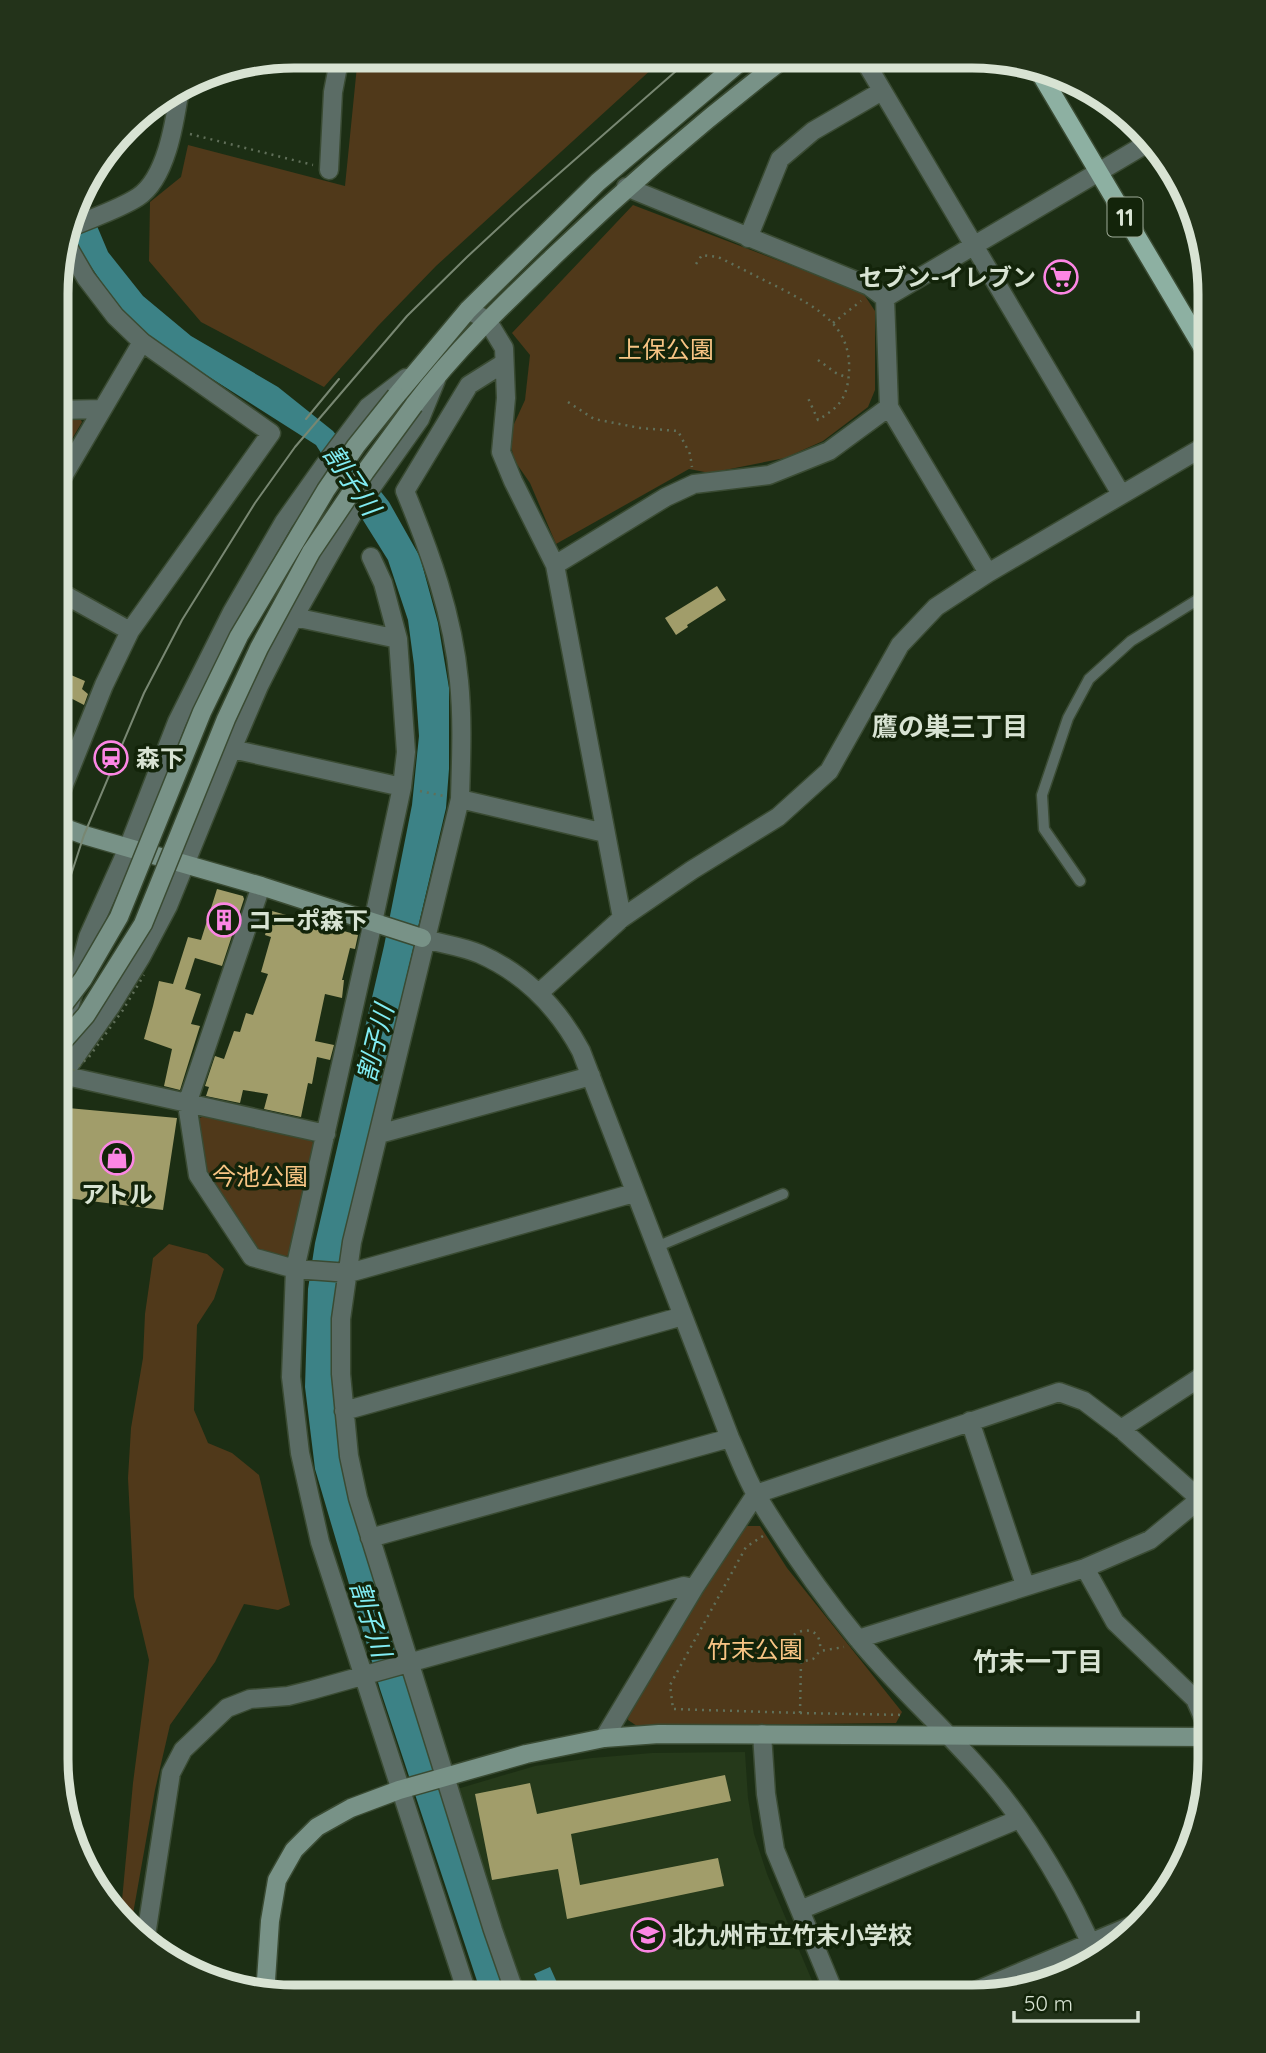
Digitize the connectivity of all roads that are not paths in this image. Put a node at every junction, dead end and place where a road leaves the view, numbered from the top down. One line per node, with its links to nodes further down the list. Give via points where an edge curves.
1 (338, 68): 9 (street)
2 (733, 68): 17 (street, via 598,182)
3 (772, 68): 11 (street)
4 (869, 68): 6 (street)
5 (1044, 80): 10 (main road, 11)
6 (882, 91): 13 (street, via 813,131 780,159); 14 (street)
7 (178, 101): 12 (street, via 162,167 140,196)
8 (1142, 146): 10 (street)
9 (330, 170)
10 (1098, 173): 14 (street); 19 (main road, 11)
11 (626, 187): 13 (street); 18 (street)
12 (80, 223)
13 (748, 238): 16 (street, via 869,286)
14 (972, 245): 16 (street); 29 (street)
15 (72, 254): 20 (street, via 115,316)
16 (885, 298): 24 (street)
17 (468, 310): 18 (street); 22 (street)
18 (486, 320): 21 (street, via 504,348); 23 (street)
19 (1198, 340)
20 (142, 342): 25 (street); 36 (street, via 271,433)
21 (504, 363): 31 (street, via 501,452); 41 (street, via 469,385 405,491 447,613 459,679 462,733)
22 (417, 369): 44 (street, via 368,407 284,522 177,722); 52 (street, bridge, via 326,490 239,636 202,712 119,917)
23 (440, 372): 35 (street, via 420,419 352,515); 54 (street, bridge, via 311,552 226,719 143,924)
24 (888, 407): 31 (street, via 829,451 769,475 694,484); 32 (street)
25 (102, 409): 26 (street); 28 (street)
26 (68, 410)
27 (1198, 450): 29 (street)
28 (68, 468)
29 (1121, 494): 32 (street)
30 (371, 557): 37 (street)
31 (555, 565): 43 (street)
32 (988, 573): 48 (street, via 936,607 900,645 829,771 778,817)
33 (68, 597): 36 (street)
34 (1198, 600): 46 (lane, via 1131,641 1089,679 1068,718 1042,795 1044,829)
35 (294, 617): 37 (street); 38 (street)
36 (130, 631): 39 (street)
37 (398, 639): 40 (street)
38 (232, 749): 40 (street); 45 (street)
39 (68, 775)
40 (406, 788): 49 (street)
41 (456, 798): 43 (street); 50 (street)
42 (68, 832): 44 (street)
43 (606, 833): 48 (street)
44 (128, 848): 45 (street); 53 (street, via 88,937)
45 (186, 865): 47 (street); 55 (street, via 141,957)
46 (1080, 881)
47 (261, 886): 49 (street); 58 (street)
48 (622, 918): 51 (street)
49 (378, 923): 50 (street); 59 (street)
50 (425, 939): 51 (street, via 478,953); 60 (street)
51 (539, 993): 56 (street, via 569,1028)
52 (68, 999)
53 (68, 1011)
54 (68, 1037)
55 (68, 1067)
56 (591, 1076): 60 (street); 61 (street)
57 (68, 1082): 58 (street)
58 (187, 1104): 59 (street); 64 (street, via 198,1175 214,1201 252,1256)
59 (326, 1134): 64 (street)
60 (379, 1134): 65 (street)
61 (634, 1193): 63 (street); 65 (street)
62 (783, 1194): 63 (lane)
63 (656, 1247): 66 (street)
64 (298, 1269): 65 (street); 81 (street, via 291,1377 300,1453 320,1542)
65 (347, 1273): 68 (street, via 341,1319)
66 (683, 1316): 68 (street); 71 (street)
67 (1197, 1379): 70 (street)
68 (344, 1410): 75 (street, via 349,1456)
69 (970, 1421): 70 (street, via 1059,1392 1084,1401); 72 (street); 77 (street)
70 (1121, 1429): 73 (street)
71 (730, 1438): 72 (street); 75 (street)
72 (756, 1494): 78 (street); 79 (street, via 822,1594)
73 (1197, 1496)
74 (1197, 1508): 76 (street, via 1150,1540)
75 (370, 1538): 80 (street)
76 (1085, 1568): 77 (street); 82 (street, via 1115,1622)
77 (1025, 1585): 79 (street)
78 (694, 1588): 80 (street, via 684,1586); 86 (street)
79 (858, 1639): 84 (street)
80 (407, 1662): 81 (street); 87 (street)
81 (367, 1675): 88 (street); 91 (street, via 288,1696 250,1699 227,1709 183,1750 171,1773)
82 (1197, 1704)
83 (762, 1734): 84 (street); 86 (street); 90 (street, via 765,1794 775,1850)
84 (947, 1736): 85 (street); 89 (street, via 991,1781)
85 (1197, 1737)
86 (604, 1738): 87 (street)
87 (443, 1777): 88 (street); 96 (street)
88 (403, 1789): 94 (street, via 351,1808 317,1827 294,1850 277,1880); 95 (street)
89 (1019, 1819): 90 (street); 92 (street)
90 (800, 1910): 97 (street)
91 (147, 1930)
92 (1093, 1948): 93 (street)
93 (1001, 1982)
94 (266, 1983)
95 (465, 1985)
96 (512, 1985)
97 (831, 1985)

